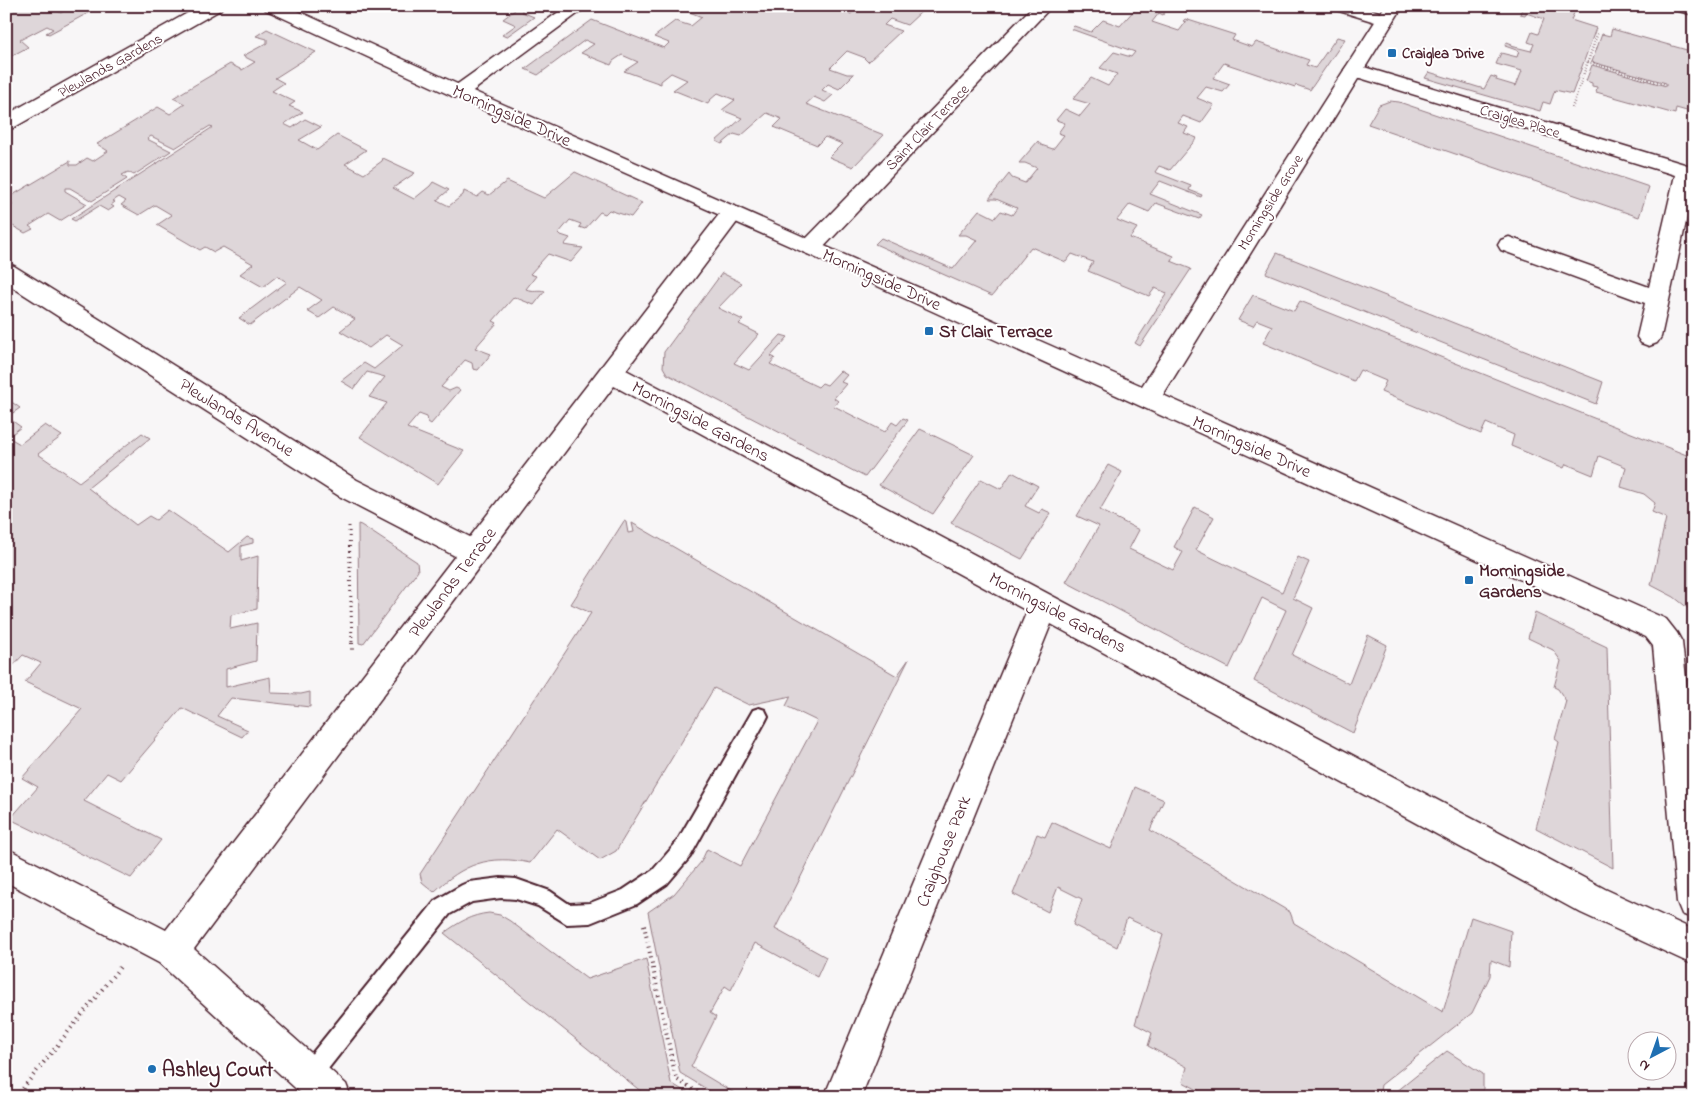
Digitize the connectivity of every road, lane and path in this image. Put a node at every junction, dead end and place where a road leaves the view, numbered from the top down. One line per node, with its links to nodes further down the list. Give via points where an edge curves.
1 (214, 6): 14 (street, Plewlands Gardens)
2 (272, 6): 13 (street, Morningside Drive)
3 (579, 6): 13 (street)
4 (1043, 6): 19 (street, Saint Clair Terrace)
5 (1342, 6): 8 (street)
6 (1681, 6): 7 (street)
7 (1694, 10)
8 (1390, 13): 11 (street, Morningside Grove)
9 (1598, 32): 10 (path)
10 (1588, 62): 12 (path); 15 (path)
11 (1354, 70): 15 (street, Craiglea Place); 24 (street, Morningside Grove)
12 (1664, 84)
13 (459, 92): 17 (street, Morningside Drive)
14 (6, 124)
15 (1563, 134): 16 (street, Craiglea Place)
16 (1690, 173): 21 (street, Craiglea Place)
17 (732, 212): 19 (street, Morningside Drive); 23 (street, Plewlands Terrace)
18 (1509, 245): 21 (street)
19 (811, 247): 24 (street, Morningside Drive)
20 (6, 272): 25 (street, Plewlands Avenue)
21 (1658, 298): 22 (street, Craiglea Place)
22 (1648, 337)
23 (610, 373): 26 (street, Plewlands Terrace); 27 (street, Morningside Gardens)
24 (1147, 398): 32 (street, Morningside Drive, via 1656,628 1667,642)
25 (348, 488): 26 (street, Plewlands Avenue); 28 (path)
26 (474, 552): 28 (street, Plewlands Terrace)
27 (1044, 605): 34 (street, Morningside Gardens, via 1593,901); 38 (street, Craighouse Park)
28 (354, 710): 33 (street, Plewlands Terrace)
29 (758, 716): 31 (lane, via 683,850 660,877)
30 (6, 864): 33 (street)
31 (637, 893): 35 (lane, via 612,906 567,914 543,898 516,889 485,889 458,897 443,907); 37 (path, via 676,1079)
32 (1694, 902)
33 (158, 944): 35 (street); 36 (path)
34 (1694, 948)
35 (321, 1086)
36 (16, 1097)
37 (706, 1097)
38 (842, 1097)

